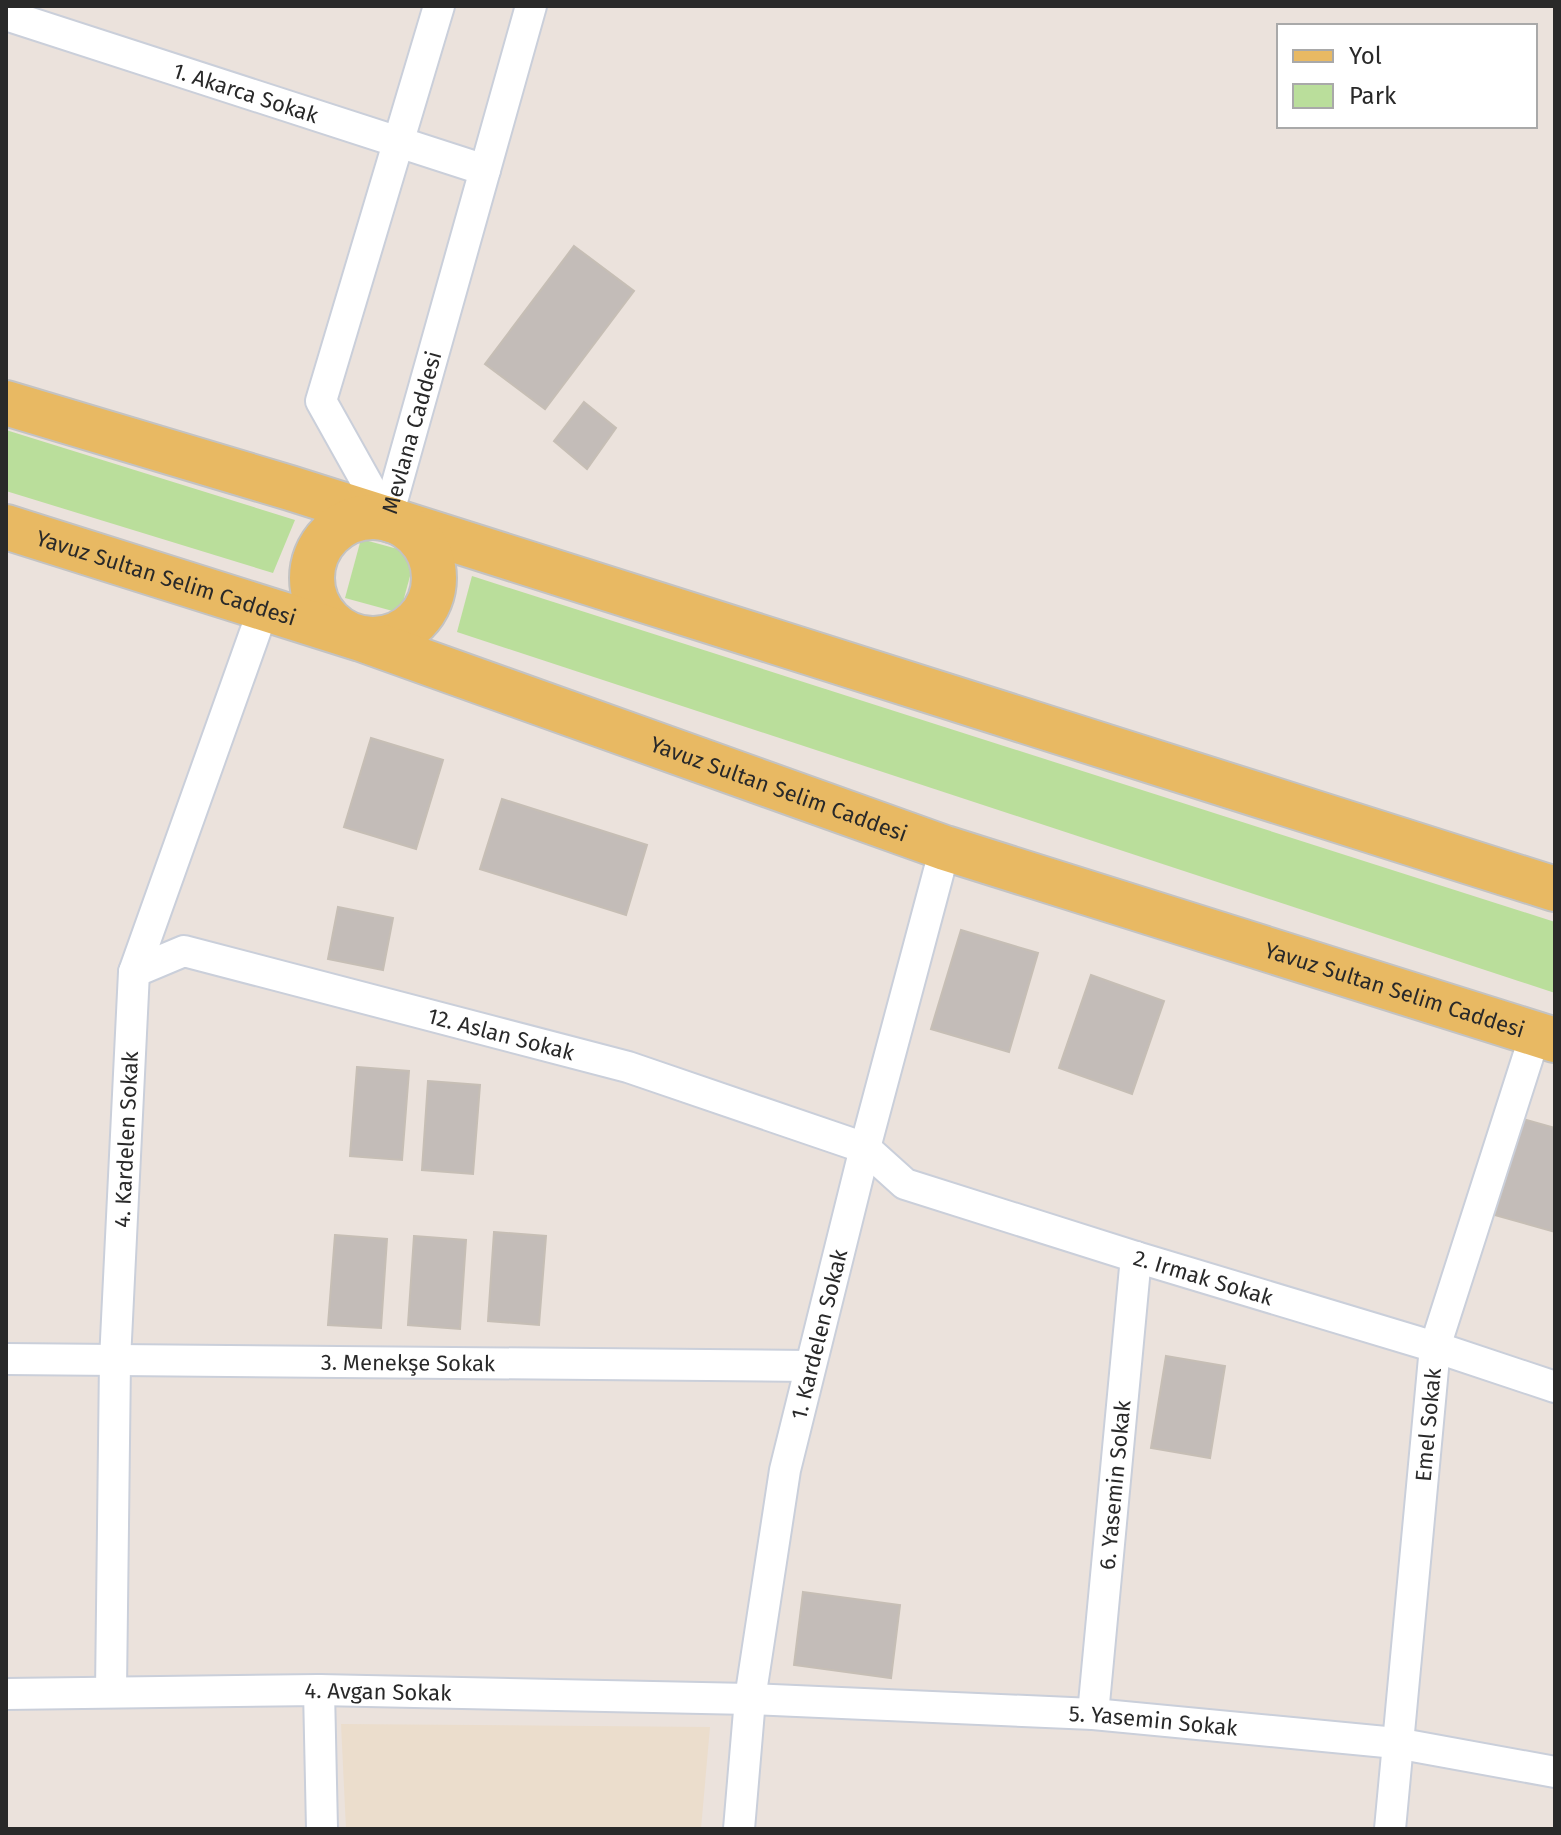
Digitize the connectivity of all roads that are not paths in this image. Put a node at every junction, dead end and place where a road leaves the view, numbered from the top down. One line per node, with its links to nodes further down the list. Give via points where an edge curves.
1 (439, 6): 4 (street, Mevlana Caddesi)
2 (531, 6): 5 (street, Mevlana Caddesi)
3 (6, 15): 4 (street, 1. Akarca Sokak)
4 (397, 142): 5 (street, 1. Akarca Sokak); 7 (street, Mevlana Caddesi, via 321,401)
5 (485, 170): 7 (street, Mevlana Caddesi)
6 (6, 403): 7 (main road)
7 (387, 519): 10 (main road, via 419,538 434,572 433,591 414,624 390,637); 10 (main road, via 349,522 332,533 313,566 317,604 343,632); 12 (main road)
8 (6, 527): 9 (main road, Yavuz Sultan Selim Caddesi)
9 (263, 610): 10 (main road, Yavuz Sultan Selim Caddesi); 13 (street, 4. Kardelen Sokak)
10 (361, 639): 11 (main road, Yavuz Sultan Selim Caddesi)
11 (945, 848): 14 (main road, Yavuz Sultan Selim Caddesi); 15 (street, 1. Kardelen Sokak)
12 (1555, 889)
13 (134, 972): 15 (street, 12. Aslan Sokak, via 184,951 628,1067); 19 (street, 4. Kardelen Sokak)
14 (1545, 1037): 17 (street, Emel Sokak)
15 (865, 1148): 16 (street, 2. Irmak Sokak, via 905,1184); 20 (street, 1. Kardelen Sokak)
16 (1136, 1257): 17 (street, 2. Irmak Sokak); 26 (street, 6. Yasemin Sokak)
17 (1435, 1347): 21 (street, 2. Irmak Sokak); 27 (street, Emel Sokak)
18 (6, 1359): 19 (street, 3. Menekşe Sokak)
19 (115, 1360): 20 (street, 3. Menekşe Sokak); 23 (street, 4. Kardelen Sokak)
20 (810, 1366): 25 (street, 1. Kardelen Sokak, via 785,1470)
21 (1555, 1387)
22 (319, 1690): 23 (street, 4. Avgan Sokak); 25 (street, 4. Avgan Sokak); 29 (street)
23 (111, 1691): 24 (street, 4. Avgan Sokak)
24 (6, 1694)
25 (750, 1699): 26 (street, 5. Yasemin Sokak); 30 (street, 1. Kardelen Sokak)
26 (1093, 1714): 27 (street, 5. Yasemin Sokak)
27 (1396, 1743): 28 (street, 5. Yasemin Sokak); 31 (street, Emel Sokak)
28 (1555, 1772)
29 (322, 1829)
30 (739, 1829)
31 (1390, 1829)

